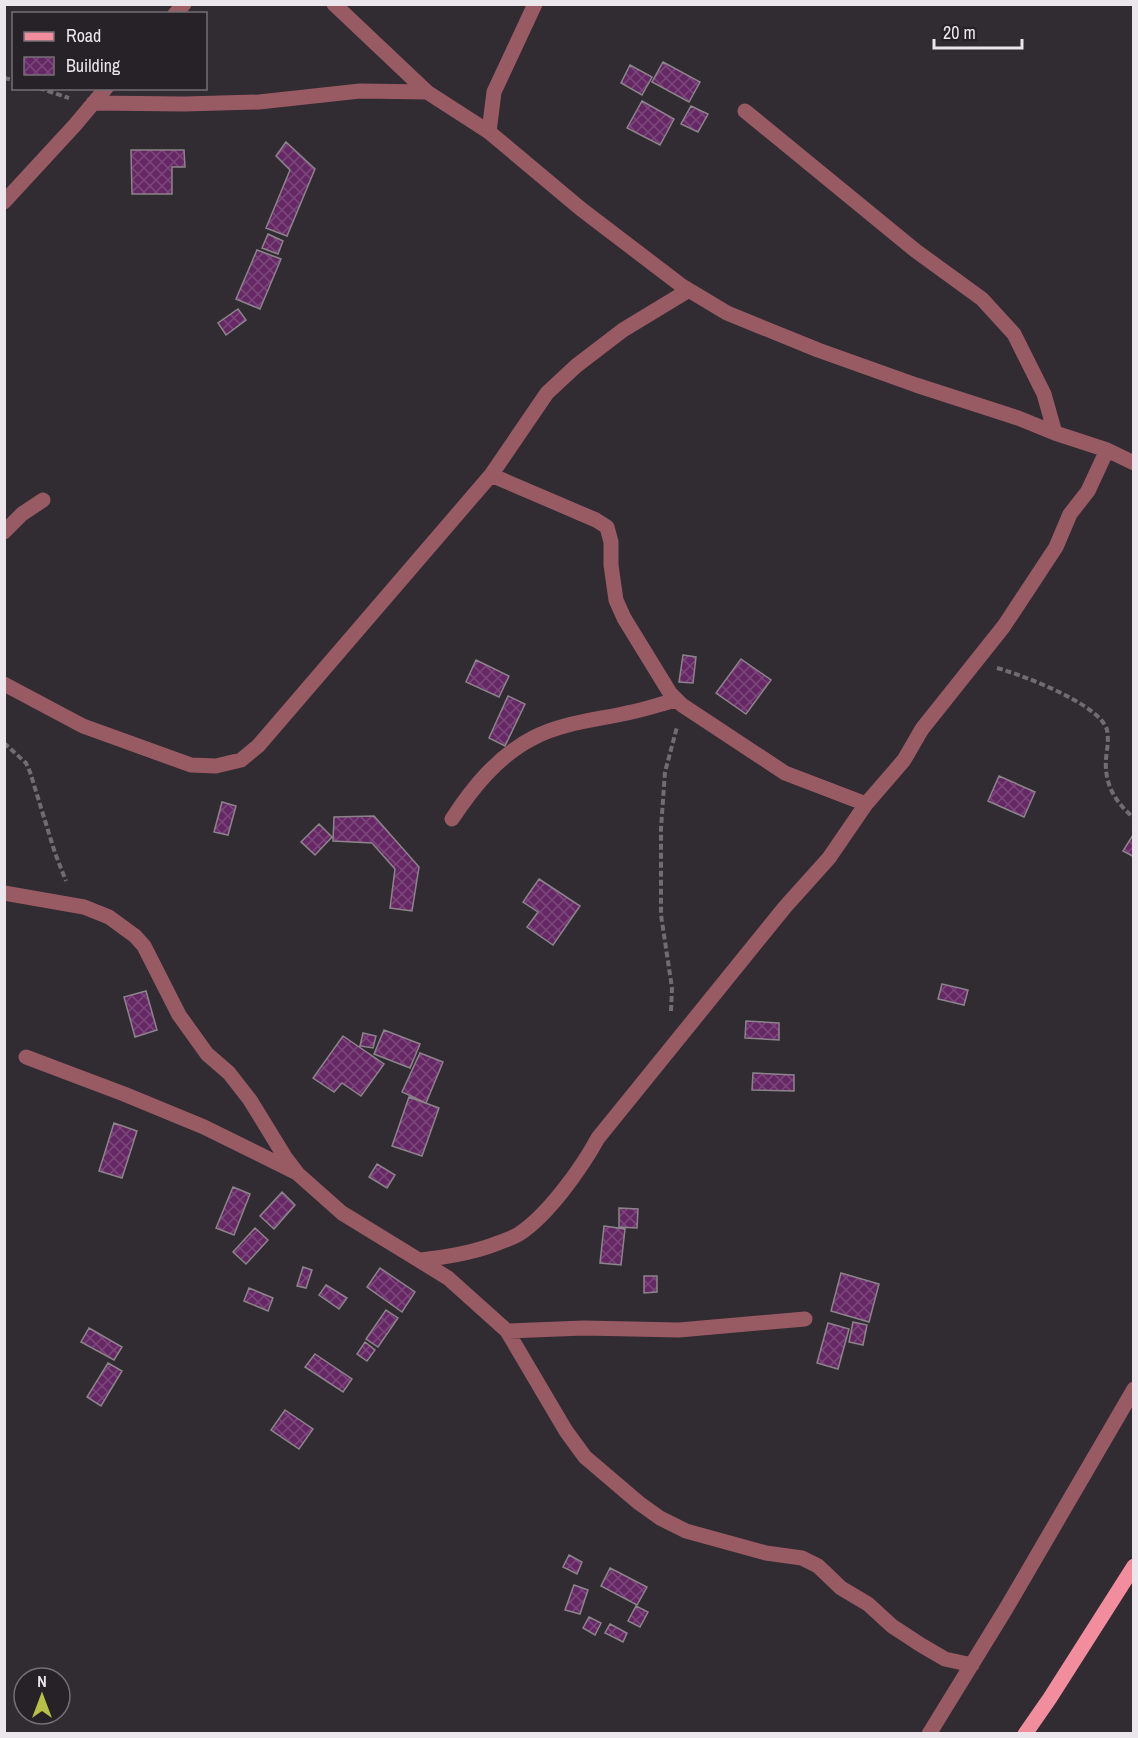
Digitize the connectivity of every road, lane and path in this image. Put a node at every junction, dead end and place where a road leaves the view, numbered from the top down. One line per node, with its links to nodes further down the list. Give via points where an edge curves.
1 (334, 4): 5 (street)
2 (535, 5): 8 (street, via 494,92)
3 (46, 90): 6 (path)
4 (104, 90): 6 (street)
5 (427, 92): 6 (street, via 360,91 259,102); 8 (street)
6 (92, 104): 9 (street)
7 (745, 111): 11 (street, via 916,251 982,299 1014,334 1044,394)
8 (489, 132): 10 (street)
9 (4, 202)
10 (689, 290): 11 (street, via 727,313 818,350); 14 (street, via 622,330 547,393)
11 (1055, 433): 12 (street)
12 (1107, 450): 13 (street); 17 (street, via 1056,547)
13 (1134, 463)
14 (490, 475): 18 (street, via 258,746 241,760 216,766 191,765 83,726); 19 (street, via 607,527 616,600)
15 (43, 500): 16 (street)
16 (4, 532)
17 (976, 662): 21 (street, via 922,729 904,760); 22 (path, via 1075,700 1099,717 1107,731 1108,783 1114,798)
18 (4, 684)
19 (679, 702): 21 (street, via 785,773); 23 (street, via 534,737 488,772); 26 (path, via 664,772 661,828 661,915 672,988)
20 (4, 743): 24 (path, via 26,763)
21 (866, 804): 26 (street, via 829,858)
22 (1134, 818)
23 (452, 819)
24 (70, 891)
25 (4, 893): 28 (street, via 84,907 109,917 135,936 179,1015 207,1054 229,1073 250,1100)
26 (670, 1051): 29 (street, via 598,1138 584,1165 527,1228 485,1248)
27 (26, 1057): 28 (street, via 204,1127)
28 (298, 1174): 29 (street, via 342,1213)
29 (421, 1260): 31 (street, via 448,1278)
30 (805, 1318): 31 (street, via 679,1330)
31 (507, 1331): 34 (street, via 585,1457 639,1503 686,1531 802,1558 921,1645 945,1659)
32 (1134, 1389): 34 (street)
33 (1134, 1566): 36 (main road)
34 (972, 1665): 35 (street)
35 (929, 1734)
36 (1024, 1734)

